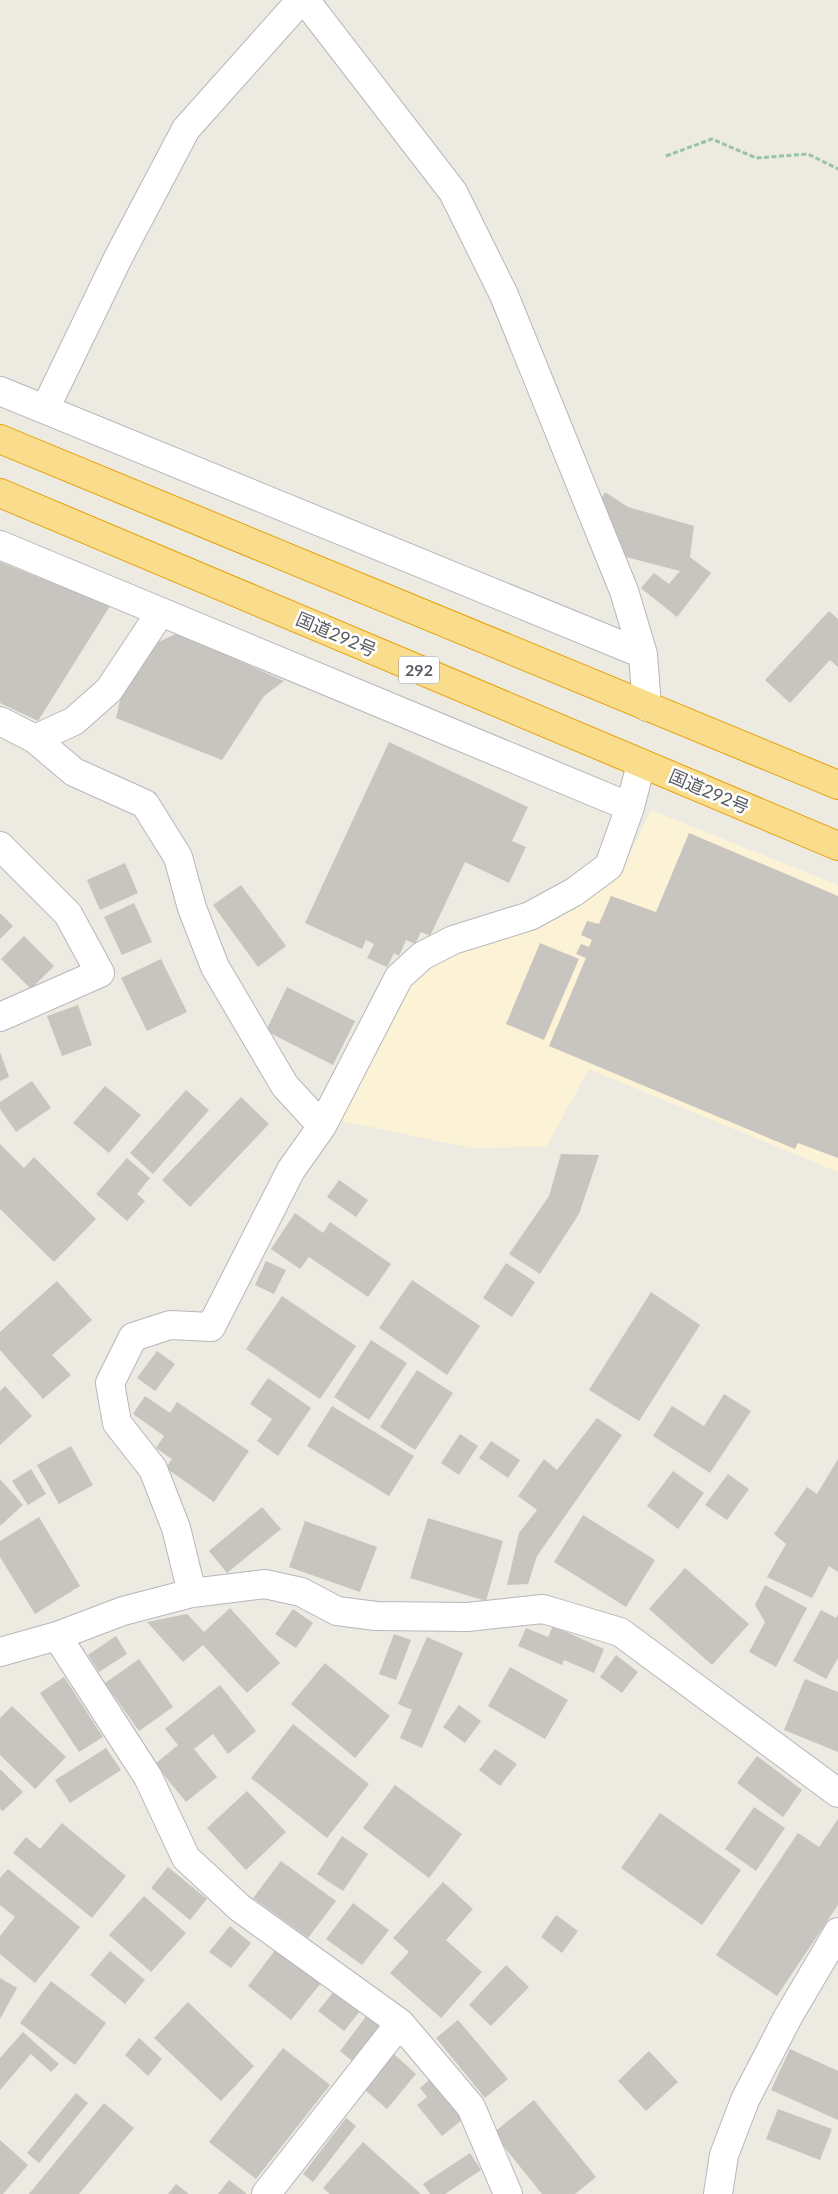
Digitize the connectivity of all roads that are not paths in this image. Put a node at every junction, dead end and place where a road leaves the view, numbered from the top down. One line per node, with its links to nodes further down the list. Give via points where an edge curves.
1 (301, 0): 4 (street, via 186,129 119,256)
2 (305, 0): 9 (street, via 453,192 504,295 624,592)
3 (0, 391): 4 (street)
4 (45, 409): 9 (street)
5 (0, 439): 10 (highway)
6 (0, 493): 13 (highway, 国道292号 / 292)
7 (0, 545): 8 (street)
8 (160, 613): 12 (street, via 109,690 74,721); 15 (street)
9 (643, 654): 10 (street)
10 (647, 707): 14 (highway)
11 (1, 723): 12 (street)
12 (35, 739): 19 (street, via 74,772 145,804 178,857 192,908 215,967 285,1086)
13 (641, 764): 15 (street); 17 (highway, 国道292号 / 292)
14 (838, 785)
15 (630, 807): 19 (street, via 609,866 574,892 530,916 453,940 422,956 399,977)
16 (0, 846): 18 (street, via 68,914 100,974)
17 (838, 846)
18 (0, 1017)
19 (322, 1126): 20 (street, via 291,1170 211,1326 170,1325 133,1337 110,1383 117,1423 153,1470 176,1528)
20 (192, 1593): 21 (street, via 122,1610); 23 (street, via 265,1584 301,1592 337,1611 376,1616 467,1617 543,1609 620,1632)
21 (57, 1636): 22 (street); 25 (street, via 148,1778 186,1858 240,1908)
22 (0, 1652)
23 (838, 1793)
24 (838, 1932): 28 (street, via 788,2017 745,2100 724,2156)
25 (400, 2023): 26 (street); 27 (street, via 471,2107)
26 (266, 2194)
27 (508, 2194)
28 (718, 2194)

